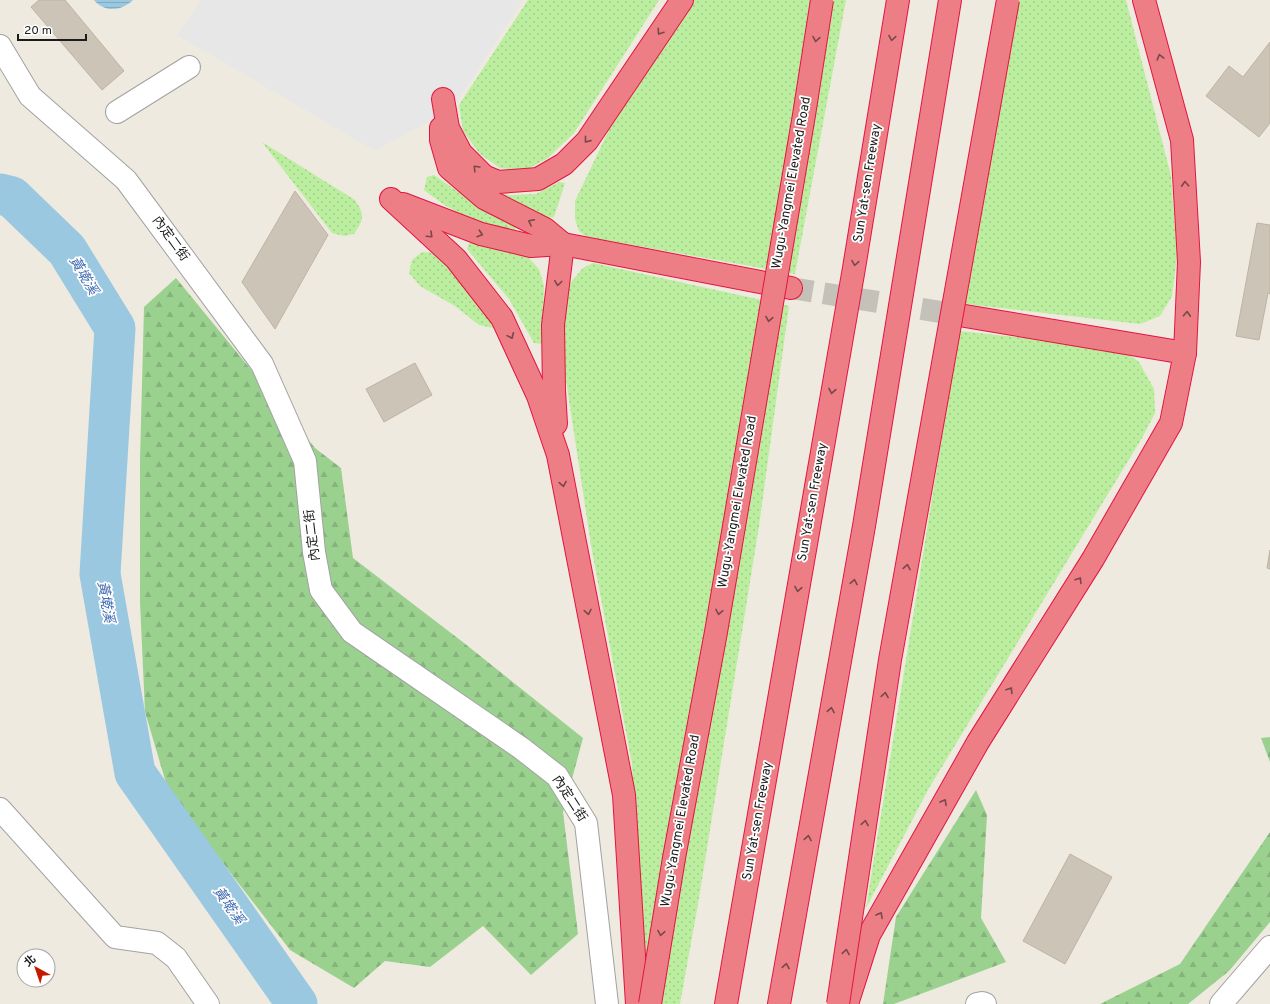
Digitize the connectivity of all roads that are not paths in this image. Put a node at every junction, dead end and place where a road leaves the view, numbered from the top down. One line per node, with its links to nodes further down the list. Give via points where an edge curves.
1 (682, 0): 10 (highway, via 587,141 564,164 538,179 498,182 484,176 462,153 448,128 443,99 441,140 449,168 484,198 545,229)
2 (822, 0): 20 (highway, Wugu-Yangmei Elevated Road, one-way to 20, bridge, via 716,632)
3 (898, 0): 21 (highway, Sun Yat-sen Freeway, one-way to 21)
4 (950, 0): 22 (highway, one-way to 4, via 864,526)
5 (1008, 0): 23 (highway, one-way to 5, bridge, via 890,660)
6 (1144, 0): 13 (highway, one-way to 6, via 1189,262 1182,140)
7 (0, 46): 18 (street, 內定二街, via 30,96 126,180 262,364 305,461 314,552 321,590 352,632 521,748 557,776 586,823)
8 (189, 67): 9 (street)
9 (117, 112)
10 (563, 244): 11 (highway); 14 (highway, one-way to 14, via 553,325); 14 (highway, via 531,246 481,234 391,200 456,259 502,318 538,396)
11 (791, 288)
12 (965, 316): 13 (highway)
13 (1185, 353): 24 (highway, one-way to 13, via 872,928 978,742 1093,559 1171,423)
14 (558, 455): 19 (highway, one-way to 19, via 624,794)
15 (0, 809): 17 (street, via 115,937 157,943 176,958)
16 (1270, 947): 27 (street)
17 (208, 1004)
18 (607, 1004)
19 (637, 1004)
20 (650, 1004)
21 (726, 1004)
22 (779, 1004)
23 (838, 1004)
24 (847, 1004)
25 (977, 1004): 26 (street)
26 (985, 1004)
27 (1221, 1004)

